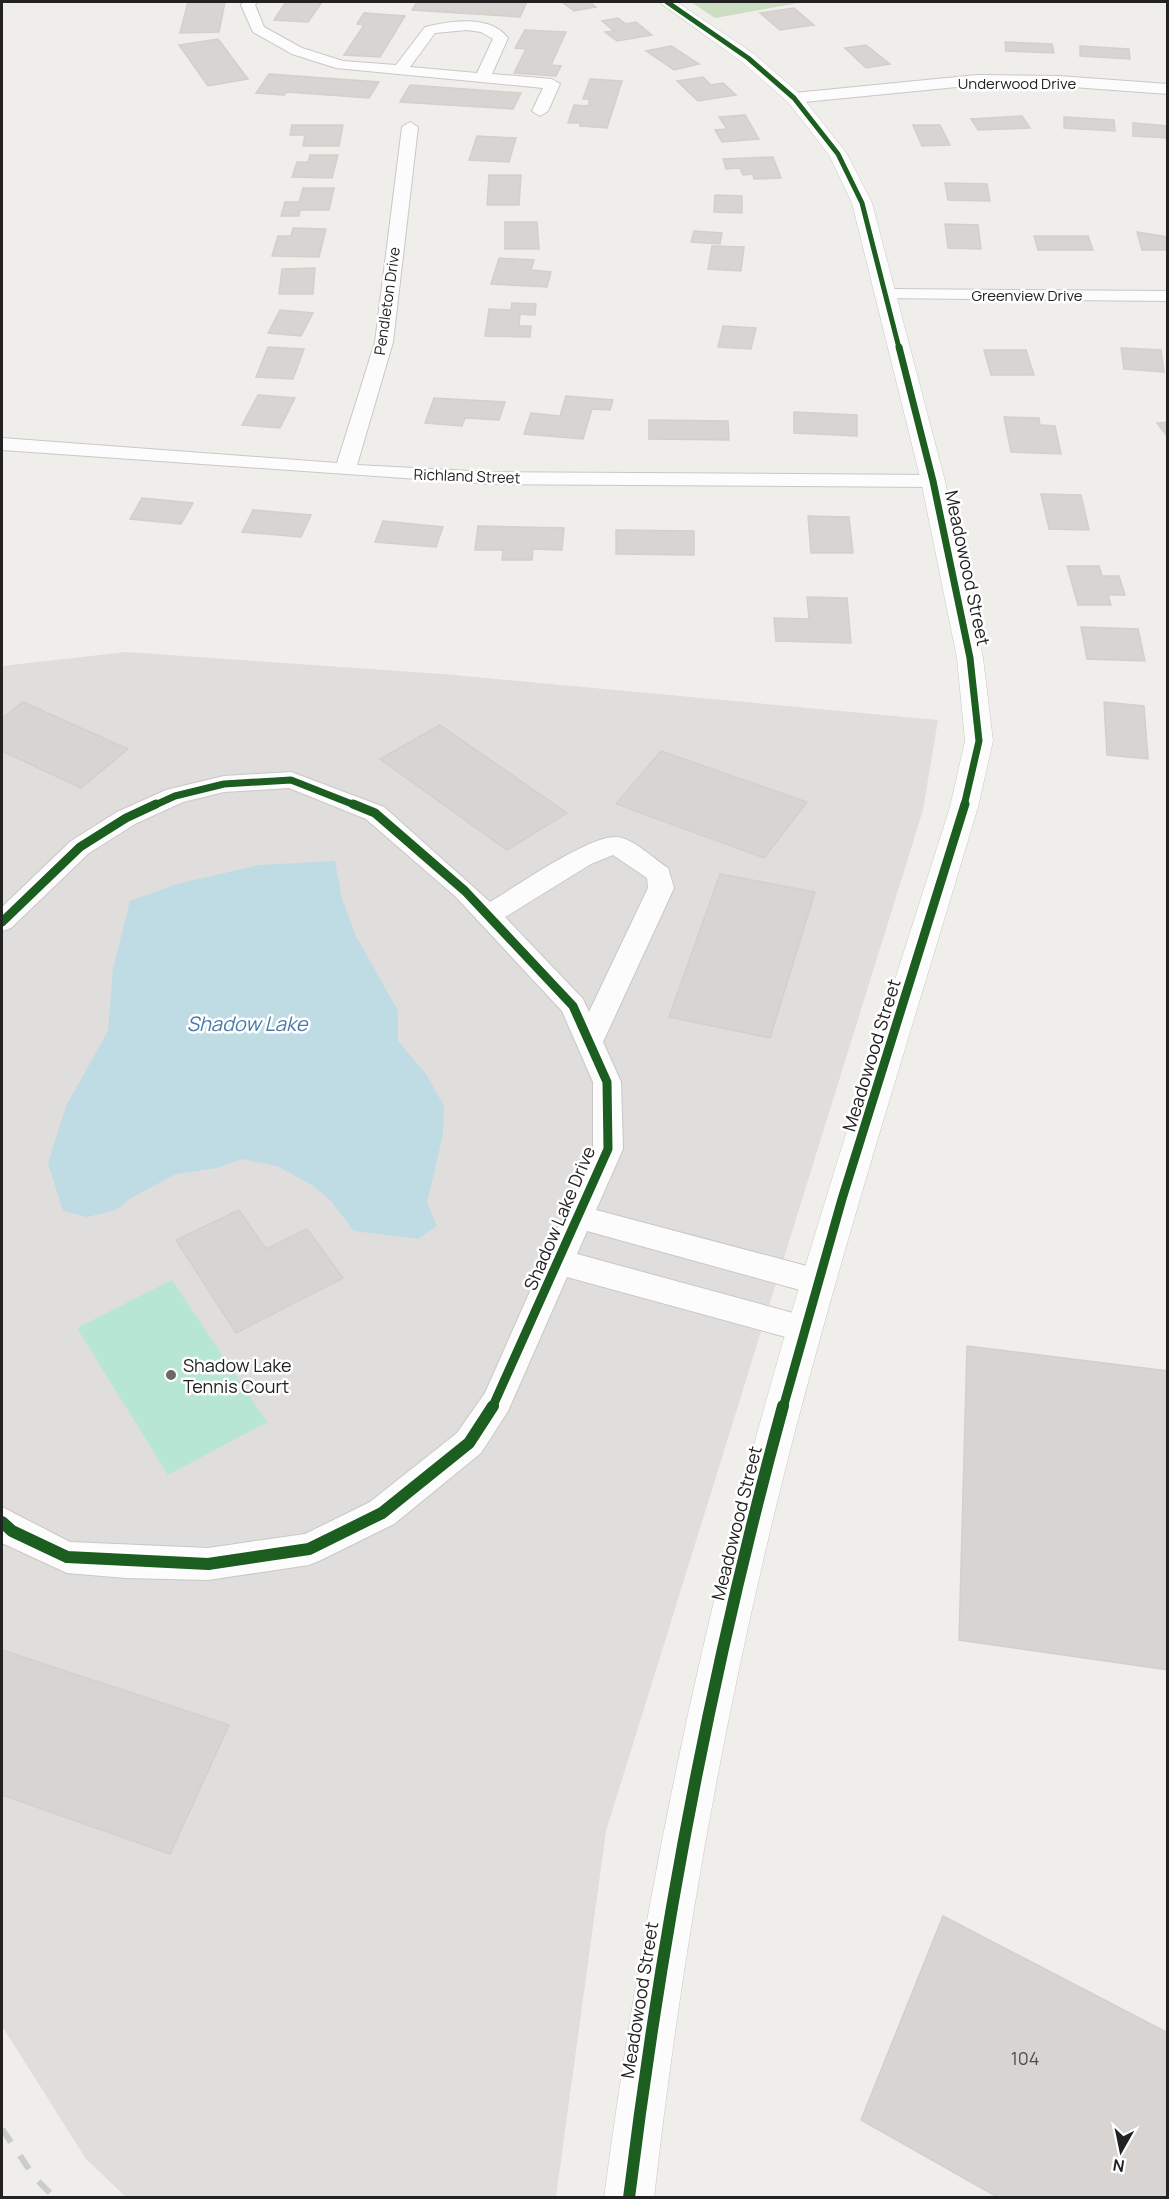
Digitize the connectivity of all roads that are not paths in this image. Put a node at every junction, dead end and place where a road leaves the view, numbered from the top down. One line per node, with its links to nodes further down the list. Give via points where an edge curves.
1 (250, 2): 3 (street, via 258,29 297,51 341,65)
2 (667, 2): 6 (street, Meadowood Street, via 730,45)
3 (400, 70): 4 (street); 4 (street, via 430,30 468,26 489,30 501,38)
4 (482, 78): 7 (street, via 552,84)
5 (1167, 89): 6 (street, Underwood Drive, via 977,80)
6 (794, 98): 9 (street, Meadowood Street, via 838,154 862,203)
7 (540, 111)
8 (410, 127): 12 (street, Pendleton Drive, via 384,342)
9 (887, 294): 10 (street, Greenview Drive); 13 (street, Meadowood Street)
10 (1167, 296)
11 (2, 444): 12 (street, Richland Street)
12 (345, 470): 13 (street, Richland Street, via 512,478)
13 (933, 481): 19 (street, Meadowood Street, via 970,658 979,741 964,807)
14 (488, 915): 15 (street, Shadow Lake Drive, via 375,813 291,780 224,784 175,796 126,818 80,847); 16 (street, Shadow Lake Drive, via 573,1006); 16 (street, via 582,858 615,844 659,874 661,888)
15 (2, 922)
16 (589, 1042): 17 (street, Shadow Lake Drive, via 607,1082 608,1149)
17 (579, 1216): 18 (street, Shadow Lake Drive); 19 (street, Shadow Lake Drive)
18 (559, 1262): 20 (street, Shadow Lake Drive); 21 (street, Shadow Lake Drive, via 497,1401 469,1443 382,1514 309,1549 208,1564 67,1557 12,1531)
19 (818, 1282): 20 (street, Meadowood Street)
20 (804, 1329): 22 (street, Meadowood Street, via 750,1529 704,1731 674,1880)
21 (2, 1522)
22 (629, 2198)

